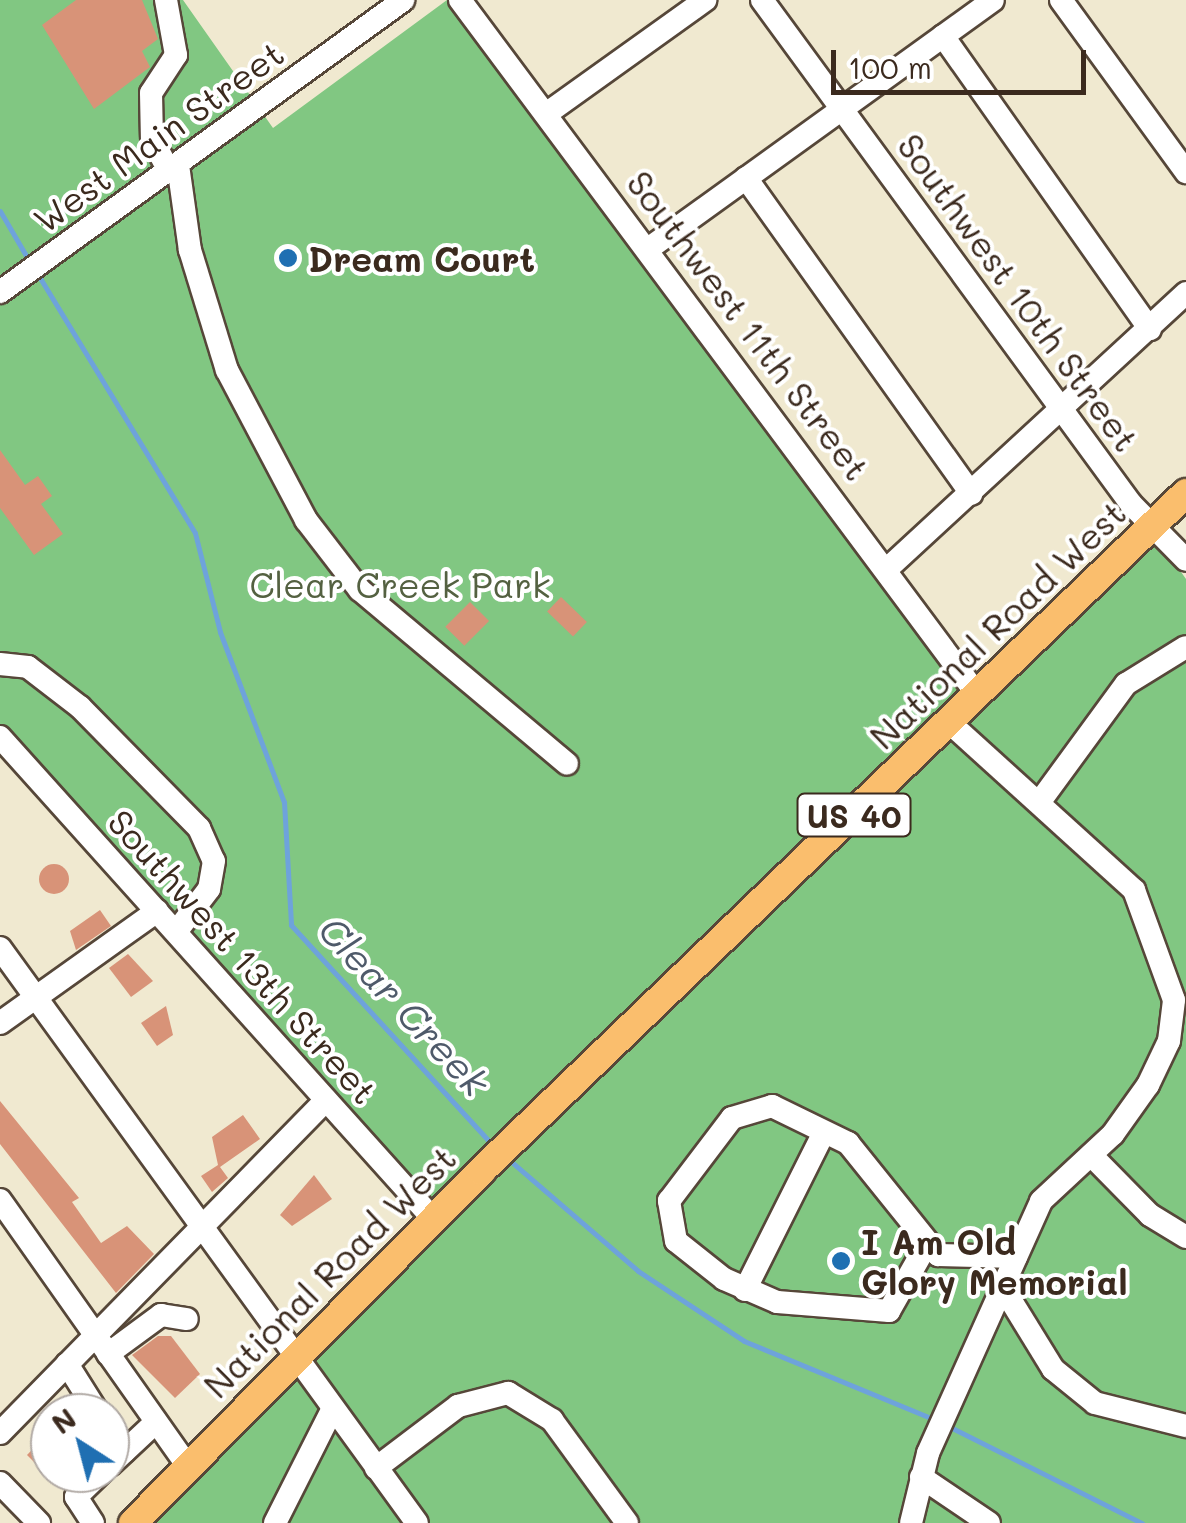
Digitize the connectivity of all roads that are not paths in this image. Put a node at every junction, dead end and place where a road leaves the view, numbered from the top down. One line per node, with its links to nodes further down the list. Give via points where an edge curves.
1 (166, 0): 11 (street, via 176,55 150,92 152,139)
2 (404, 0): 11 (street, West Main Street)
3 (460, 0): 10 (street, Southwest 11th Street)
4 (706, 0): 10 (street)
5 (762, 0): 9 (street, Southwest 10th Street)
6 (993, 0): 8 (street)
7 (1061, 0): 12 (street)
8 (943, 36): 9 (street); 17 (street)
9 (842, 109): 13 (street); 18 (street, Southwest 10th Street)
10 (546, 114): 14 (street, Southwest 11th Street)
11 (174, 168): 15 (street, West Main Street); 29 (street, via 190,250 227,370 306,520 360,590)
12 (1186, 172)
13 (746, 178): 14 (street); 20 (street)
14 (648, 249): 23 (street, Southwest 11th Street)
15 (4, 289)
16 (1186, 294): 17 (street)
17 (1150, 328): 18 (street)
18 (1062, 413): 20 (street); 21 (street, Southwest 10th Street)
19 (1186, 493): 21 (main road, National Road West / US 40)
20 (972, 494): 23 (street)
21 (1149, 528): 22 (street, Southwest 10th Street); 26 (main road, National Road West / US 40)
22 (1186, 560)
23 (887, 569): 26 (street, Southwest 11th Street)
24 (1186, 646): 30 (street, via 1126,684)
25 (0, 664): 32 (street, via 28,666 80,707 199,828 214,860 209,889)
26 (977, 694): 27 (main road, National Road West / US 40)
27 (949, 722): 30 (street); 41 (main road, National Road West / US 40)
28 (0, 737): 31 (street, Southwest 13th Street)
29 (567, 764)
30 (1041, 800): 35 (street, via 1134,890 1166,960)
31 (157, 911): 32 (street, Southwest 13th Street); 34 (street)
32 (176, 932): 37 (street, Southwest 13th Street)
33 (0, 948): 34 (street)
34 (36, 998): 36 (street); 42 (street)
35 (1179, 1012): 39 (street, via 1148,1085)
36 (0, 1023)
37 (326, 1100): 41 (street, Southwest 13th Street); 42 (street)
38 (823, 1134): 44 (street, via 865,1161); 47 (street); 47 (street, via 754,1104 732,1118 669,1201 676,1241)
39 (1091, 1155): 43 (street, via 1150,1215); 45 (street, via 1041,1201)
40 (0, 1200): 49 (street)
41 (435, 1220): 50 (main road, National Road West / US 40)
42 (200, 1228): 49 (street); 50 (street)
43 (1186, 1237)
44 (927, 1244): 45 (street, via 957,1258); 47 (street, via 888,1312)
45 (1016, 1256): 46 (street)
46 (1002, 1286): 55 (street, via 1053,1369 1096,1404); 60 (street)
47 (746, 1290)
48 (187, 1319): 49 (street, via 161,1314)
49 (102, 1344): 51 (street); 54 (street)
50 (296, 1358): 53 (street); 58 (main road, National Road West / US 40)
51 (66, 1364): 52 (street); 56 (street)
52 (85, 1393)
53 (332, 1410): 59 (street); 66 (street)
54 (156, 1422): 57 (street); 58 (street)
55 (1186, 1426)
56 (0, 1434)
57 (130, 1446)
58 (187, 1465): 65 (main road, National Road West / US 40)
59 (376, 1468): 67 (street); 68 (street, via 458,1406 508,1393 552,1420)
60 (921, 1477): 69 (street); 70 (street)
61 (0, 1483): 63 (street)
62 (80, 1493): 64 (street, via 76,1497)
63 (39, 1523)
64 (93, 1523)
65 (133, 1523)
66 (275, 1523)
67 (417, 1523)
68 (627, 1523)
69 (911, 1523)
70 (988, 1523)

